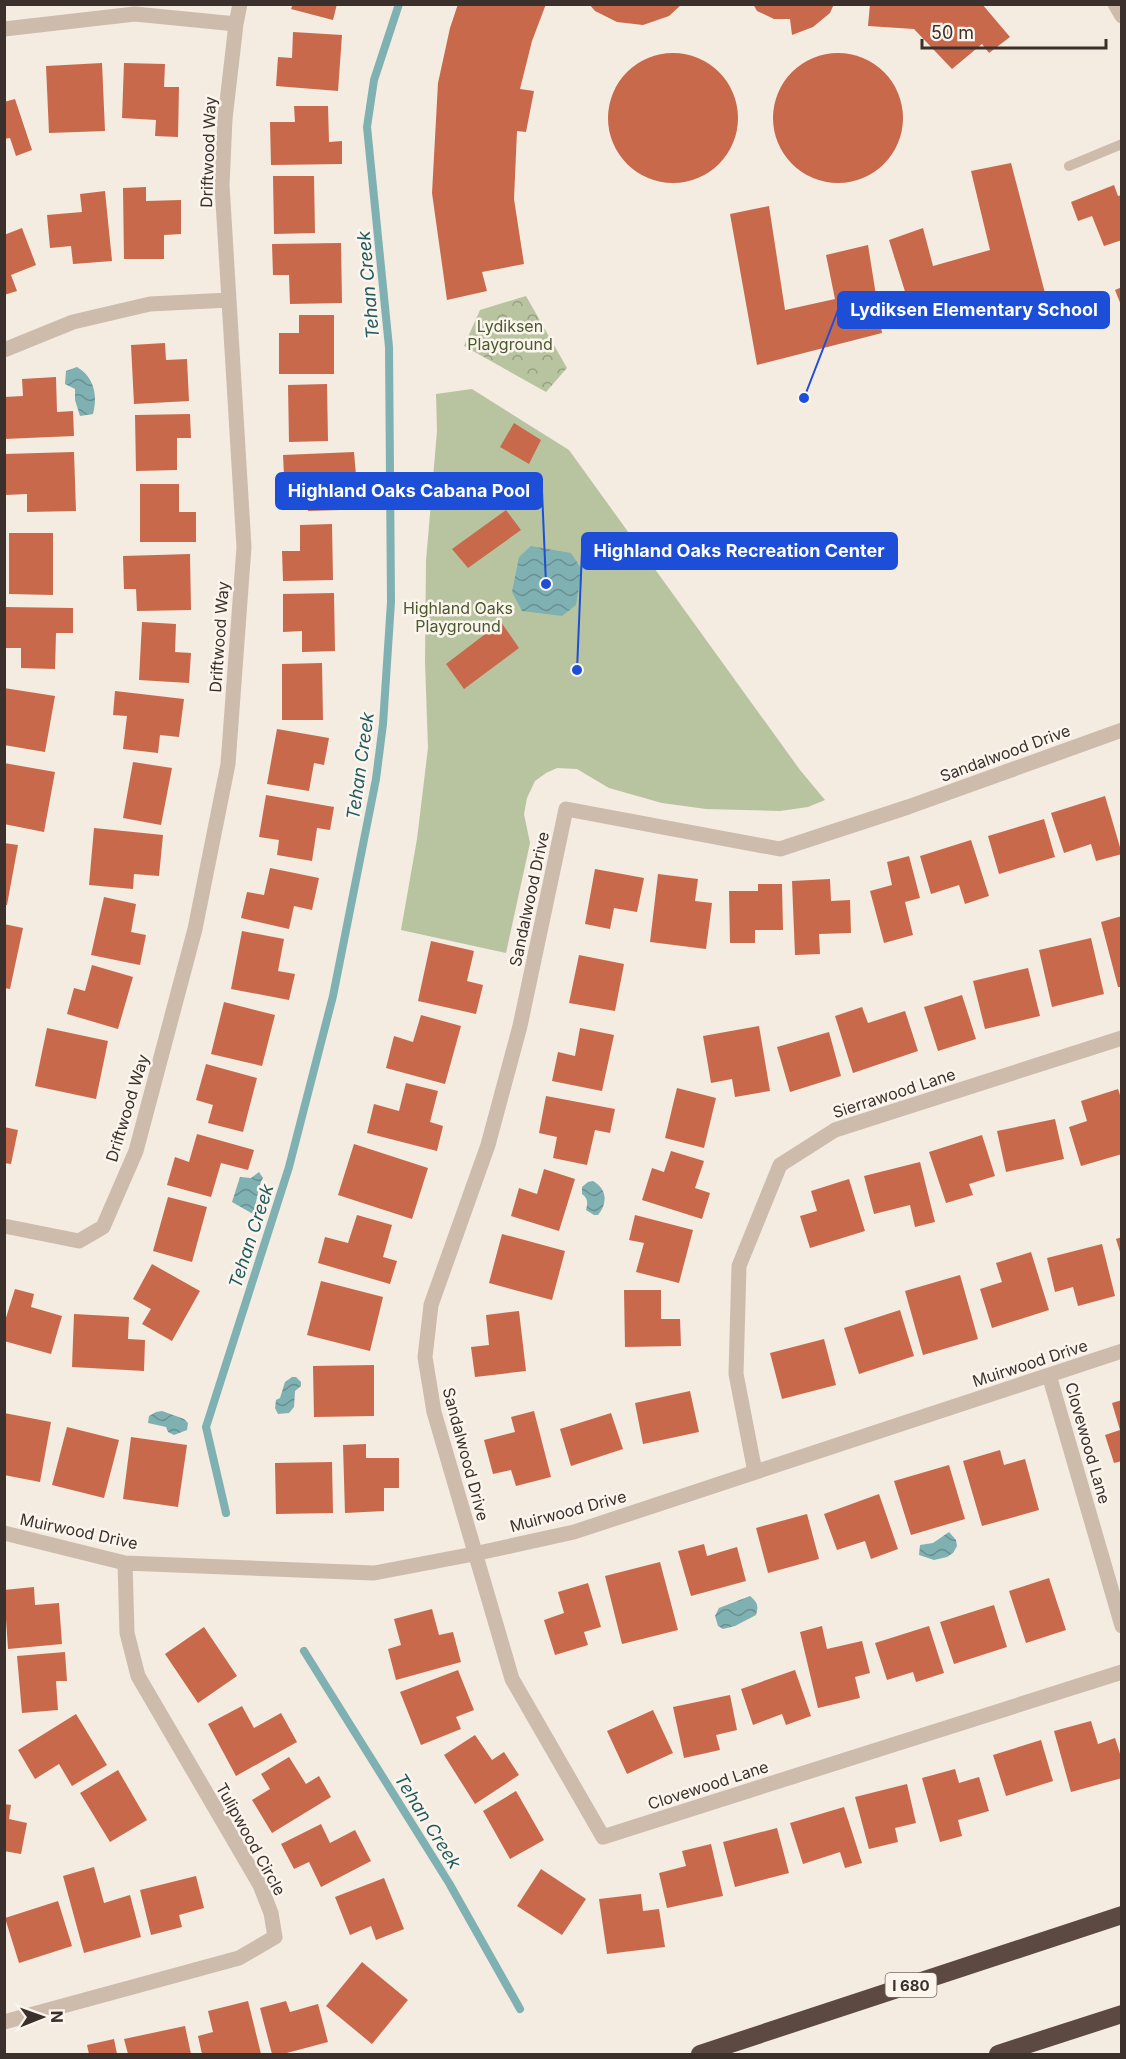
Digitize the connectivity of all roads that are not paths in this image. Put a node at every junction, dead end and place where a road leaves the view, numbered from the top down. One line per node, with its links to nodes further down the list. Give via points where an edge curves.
1 (240, 4): 4 (street, Driftwood Way)
2 (1115, 4): 3 (street)
3 (1122, 16)
4 (236, 24): 5 (street, via 135,14); 8 (street, Driftwood Way, via 222,185)
5 (4, 29)
6 (1122, 144): 7 (lane)
7 (1069, 166)
8 (229, 300): 9 (street, via 150,304 73,322); 12 (street, Driftwood Way, via 244,547 228,764 195,929 136,1151 103,1227 79,1241)
9 (4, 350)
10 (1122, 730): 17 (street, Sandalwood Drive, via 780,849 566,809 520,1026 488,1145 431,1305 425,1357 434,1412)
11 (1122, 1038): 15 (street, Sierrawood Lane, via 835,1130 780,1165 739,1266 736,1374)
12 (4, 1226)
13 (1122, 1351): 14 (street, Muirwood Drive)
14 (1049, 1375): 15 (street, Muirwood Drive); 19 (street, Clovewood Lane)
15 (755, 1472): 17 (street, Muirwood Drive, via 574,1532)
16 (4, 1533): 18 (street, Muirwood Drive)
17 (474, 1554): 18 (street, Muirwood Drive, via 374,1573); 20 (street, Clovewood Lane, via 512,1679 603,1837)
18 (125, 1563): 23 (street, Tulipwood Circle, via 127,1633 138,1676 260,1885 275,1938 239,1958)
19 (1122, 1626)
20 (1122, 1672)
21 (1122, 1915): 24 (highway, I 680)
22 (1122, 2014): 25 (highway)
23 (4, 2022)
24 (700, 2055)
25 (998, 2055)

